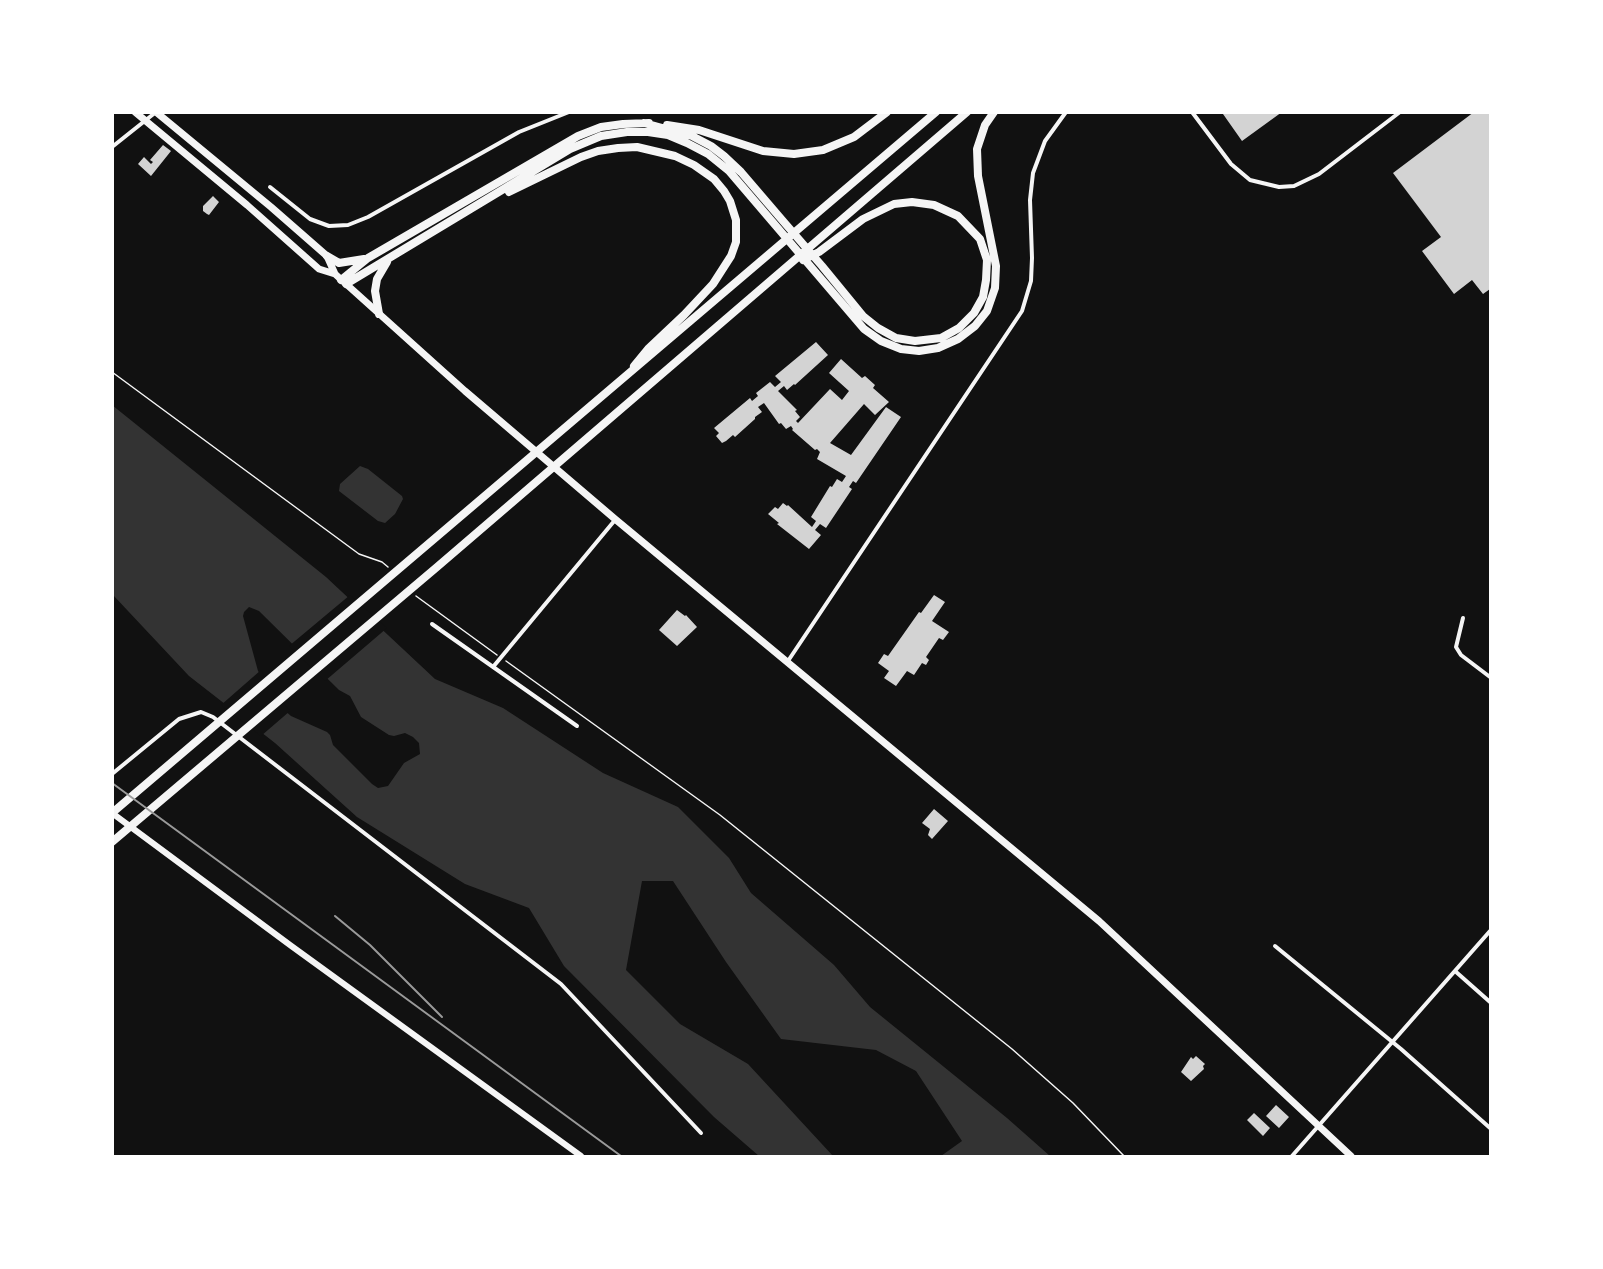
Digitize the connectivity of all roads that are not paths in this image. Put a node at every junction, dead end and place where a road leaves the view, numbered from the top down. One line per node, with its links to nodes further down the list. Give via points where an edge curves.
1 (135, 112): 11 (main road)
2 (156, 112): 11 (street); 17 (main road)
3 (569, 112): 14 (street, via 519,132 348,225 310,219)
4 (887, 112): 12 (highway, via 854,137 823,150 794,154 763,151 699,130)
5 (936, 112): 23 (highway)
6 (967, 112): 20 (highway)
7 (994, 112): 16 (highway, via 977,149 978,176 996,266 995,288 987,311 958,339 919,351 881,341 864,329 815,272)
8 (1066, 112): 27 (street, via 1045,141 1033,173 1031,281 1022,311)
9 (1192, 112): 10 (street, via 1230,164 1250,180 1279,188 1294,186 1319,174)
10 (1400, 112)
11 (146, 121): 13 (street); 21 (main road, via 319,270)
12 (644, 123): 16 (highway, via 692,136 711,146 741,172); 18 (highway, via 623,123 578,136)
13 (112, 147)
14 (270, 187)
15 (454, 219): 16 (highway, via 570,149 601,136 648,132 668,135 708,154); 19 (highway); 23 (highway, via 598,151 656,150 694,165 714,179 734,212 736,242 731,256 713,284 648,348)
16 (780, 223): 20 (highway, via 822,266 864,316 896,338 941,338 959,328 974,313 987,280 987,260 980,239 958,216 934,205 912,202 894,204 863,219 819,252)
17 (327, 256): 18 (highway, via 339,263); 21 (main road)
18 (368, 258): 21 (highway)
19 (390, 258): 21 (highway); 22 (highway, via 377,279)
20 (788, 268): 33 (highway)
21 (341, 280): 22 (main road)
22 (379, 314): 24 (main road)
23 (622, 381): 32 (highway)
24 (615, 519): 27 (main road); 28 (street)
25 (1463, 618): 29 (street, via 1456,647)
26 (432, 624): 28 (street)
27 (788, 661): 39 (main road, via 1099,921)
28 (493, 667): 30 (street)
29 (1491, 677)
30 (577, 726)
31 (112, 774): 41 (street, via 178,719 201,712 213,717 561,984)
32 (112, 813): 42 (main road)
33 (112, 842)
34 (1491, 931): 36 (street)
35 (1275, 946): 38 (street)
36 (1455, 971): 37 (street); 38 (street)
37 (1491, 1002)
38 (1392, 1042): 39 (street); 40 (street)
39 (1317, 1127): 43 (street); 44 (main road)
40 (1491, 1128)
41 (701, 1133)
42 (581, 1156)
43 (1292, 1156)
44 (1351, 1156)

